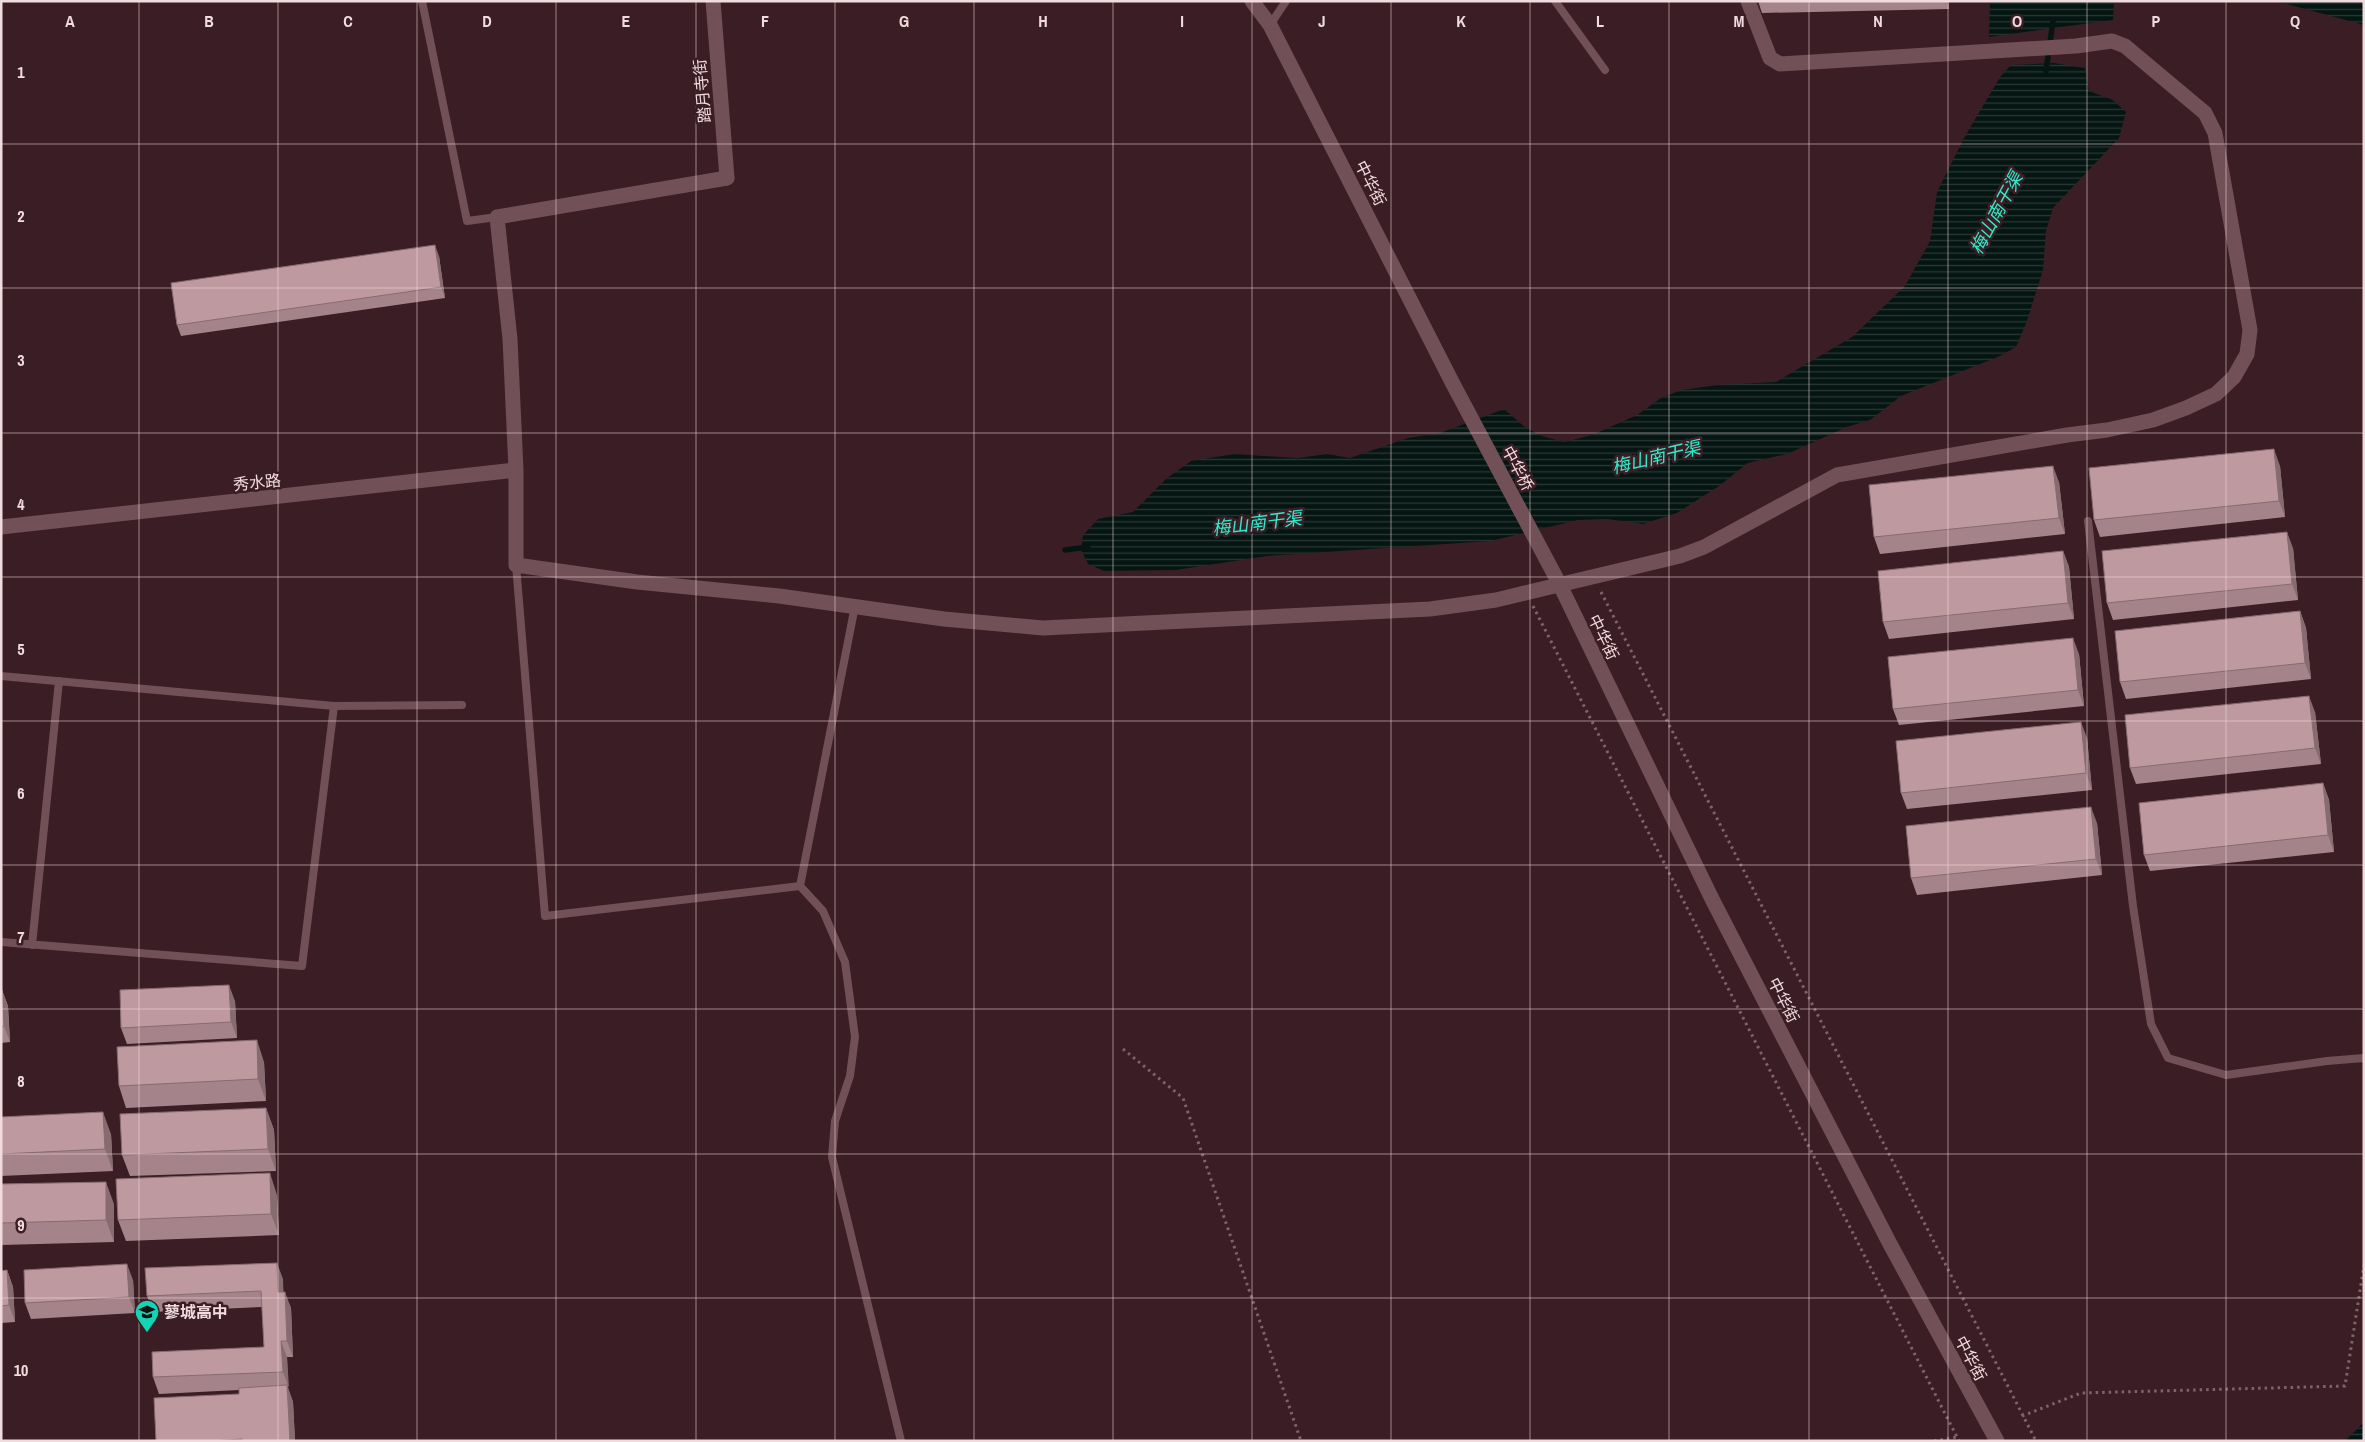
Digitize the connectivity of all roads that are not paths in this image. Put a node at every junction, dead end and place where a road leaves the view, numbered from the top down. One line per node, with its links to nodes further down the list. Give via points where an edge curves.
1 (422, 1): 9 (lane, via 467,221)
2 (712, 1): 9 (street, 踏月寺街, via 727,178)
3 (1252, 1): 7 (street, 中华街)
4 (1286, 1): 7 (lane)
5 (1555, 1): 8 (lane)
6 (1748, 1): 16 (street, via 1770,58 1780,64 2076,46 2112,41 2125,46 2205,113 2215,133 2250,330 2247,354 2234,377 2216,394 2153,420 1837,475 1704,547 1680,556)
7 (1270, 25): 10 (street, 中华街)
8 (1604, 70)
9 (497, 217): 11 (street, via 510,339)
10 (1453, 384): 15 (street, 中华桥)
11 (516, 470): 13 (street, 秀水路); 14 (street)
12 (2088, 521): 25 (lane, via 2136,926 2151,1024 2168,1058 2226,1075)
13 (1, 528)
14 (516, 565): 17 (street); 22 (lane, via 545,916)
15 (1551, 568): 16 (street, 中华街)
16 (1560, 585): 17 (street, via 1496,600 1430,609 1043,628 944,619); 27 (street, 中华街, via 1712,898 1890,1244)
17 (855, 606): 22 (lane)
18 (1, 676): 19 (lane)
19 (58, 681): 21 (lane); 24 (lane)
20 (462, 705): 21 (lane)
21 (334, 706): 24 (lane, via 302,966)
22 (800, 886): 26 (lane, via 823,911 845,962 855,1037 850,1076 835,1121 832,1157)
23 (1, 942): 24 (lane)
24 (32, 945)
25 (2364, 1058)
26 (902, 1441)
27 (1996, 1441)

